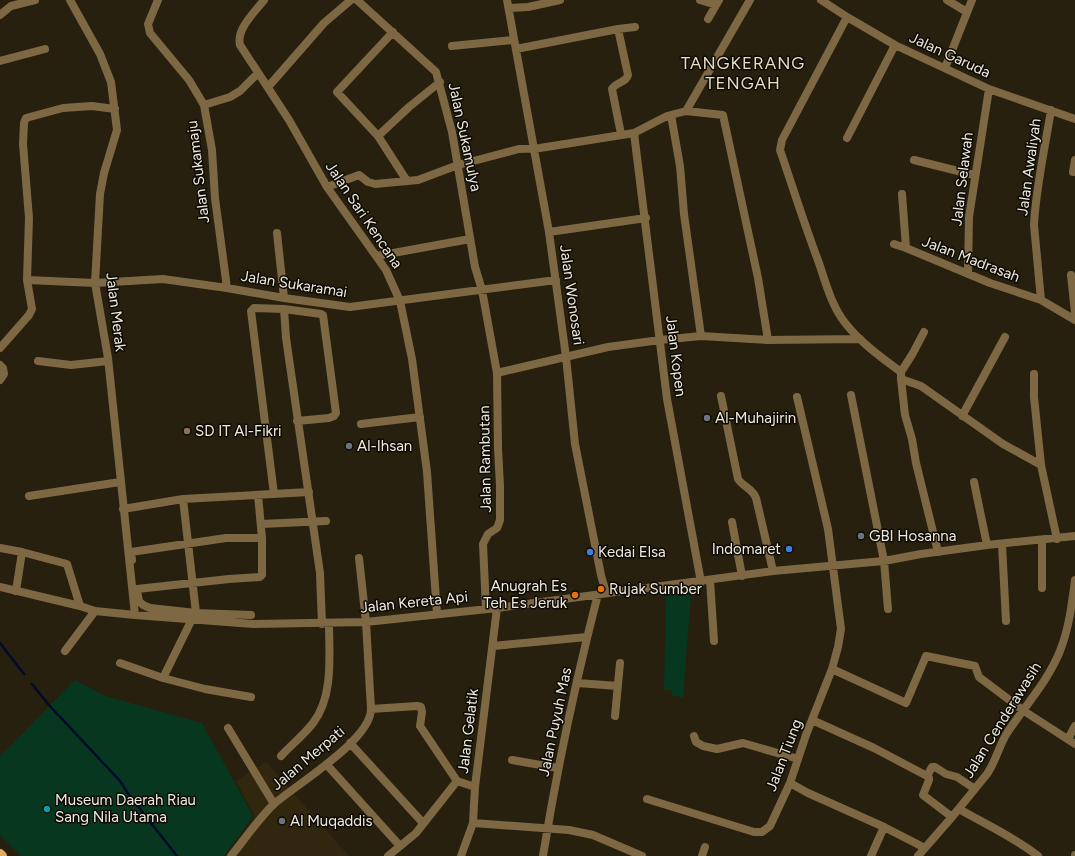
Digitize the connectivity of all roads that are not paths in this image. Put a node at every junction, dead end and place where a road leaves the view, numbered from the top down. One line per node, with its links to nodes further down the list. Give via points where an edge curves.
1 (35, 0): 16 (street, via 11,6)
2 (158, 0): 33 (street, Jalan Sukamaju, via 148,24 150,33 189,80)
3 (264, 0): 29 (street, Jalan Sari Kencana, via 244,25 240,35 240,45)
4 (351, 0): 31 (street, via 324,23)
5 (357, 0): 21 (street, Jalan Sukamulya)
6 (560, 0): 14 (street, via 528,7)
7 (700, 0): 13 (street)
8 (750, 0): 36 (street)
9 (821, 0): 17 (street, Jalan Garuda)
10 (947, 0): 15 (street)
11 (972, 0): 15 (street)
12 (72, 1): 34 (street, Jalan Merak, via 100,54 111,82)
13 (717, 3): 18 (street)
14 (508, 4): 22 (street, Jalan Wonosari)
15 (967, 12): 28 (street)
16 (0, 15)
17 (847, 17): 23 (street, Jalan Garuda); 75 (street, via 782,140 780,150 836,308)
18 (708, 19)
19 (635, 27): 20 (street)
20 (618, 29): 26 (street); 40 (street, via 628,75 626,80 612,88)
21 (393, 32): 30 (street, Jalan Sukamulya, via 436,72); 41 (street, via 337,92)
22 (513, 40): 24 (street); 26 (street, Jalan Wonosari)
23 (895, 45): 28 (street, Jalan Garuda); 42 (street)
24 (452, 46)
25 (45, 49): 27 (street)
26 (516, 49): 43 (street, Jalan Wonosari)
27 (0, 61)
28 (946, 68): 32 (street, Jalan Garuda)
29 (258, 73): 31 (street, Jalan Sari Kencana); 33 (street, via 230,97)
30 (440, 82): 41 (street, via 409,106); 46 (street, Jalan Sukamulya)
31 (268, 87): 50 (street, Jalan Sari Kencana)
32 (989, 89): 35 (street, Jalan Garuda); 48 (street, Jalan Selawah)
33 (204, 105): 64 (street, Jalan Sukamaju, via 212,150 215,198)
34 (115, 109): 61 (street, via 92,106 63,108 26,118 23,144 29,218); 63 (street, Jalan Merak, via 117,130 100,194)
35 (1051, 110): 38 (street, Jalan Garuda); 67 (street, Jalan Awaliyah, via 1034,225)
36 (686, 111): 37 (street); 77 (street, via 724,115 758,278)
37 (671, 115): 39 (street); 73 (street, via 680,166)
38 (1075, 119)
39 (634, 133): 40 (street); 52 (street, Jalan Kopen)
40 (621, 134): 43 (street)
41 (378, 136): 49 (street)
42 (847, 138)
43 (534, 148): 46 (street); 53 (street, Jalan Wonosari)
44 (914, 160): 48 (street)
45 (1075, 160): 47 (street)
46 (458, 165): 49 (street, via 418,180); 55 (street, Jalan Sukamulya)
47 (1073, 172)
48 (974, 175): 59 (street, Jalan Selawah, via 969,217)
49 (408, 181): 50 (street, via 375,184 359,175)
50 (327, 186): 58 (street, Jalan Sari Kencana)
51 (902, 194): 57 (street, Jalan Madrasah)
52 (646, 218): 53 (street); 76 (street, Jalan Kopen)
53 (549, 232): 62 (street, Jalan Wonosari)
54 (277, 233): 66 (street)
55 (470, 239): 58 (street); 65 (street, Jalan Sukamulya)
56 (894, 244): 57 (street)
57 (906, 248): 59 (street, Jalan Madrasah)
58 (377, 256): 68 (street, Jalan Sari Kencana)
59 (968, 274): 67 (street, Jalan Madrasah)
60 (1071, 275): 70 (street)
61 (27, 280): 63 (street, Jalan Sukaramai); 78 (street, via 33,306 31,312)
62 (556, 280): 65 (street, Jalan Sukaramai); 79 (street, Jalan Wonosari)
63 (95, 283): 64 (street, Jalan Sukaramai, via 163,279); 81 (street, Jalan Merak)
64 (227, 288): 66 (street, Jalan Sukaramai)
65 (482, 290): 68 (street, Jalan Sukaramai); 83 (street, Jalan Rambutan)
66 (284, 298): 68 (street, Jalan Sukaramai, via 350,307)
67 (1041, 300): 71 (street, Jalan Madrasah)
68 (400, 301): 91 (street, Jalan Sari Kencana)
69 (284, 309): 92 (street); 92 (street, via 324,316 336,413 329,418); 98 (street, via 254,308 251,311)
70 (1075, 313)
71 (1075, 320)
72 (924, 332): 85 (street)
73 (701, 336): 76 (street); 77 (street)
74 (1005, 337): 90 (street)
75 (860, 339): 77 (street); 85 (street)
76 (660, 340): 79 (street, via 608,347); 124 (street, Jalan Kopen, via 667,399)
77 (768, 340)
78 (0, 348)
79 (566, 357): 83 (street); 130 (street, Jalan Wonosari, via 575,444)
80 (38, 361): 81 (street, via 71,366)
81 (108, 361): 95 (street, Jalan Merak)
82 (0, 365): 86 (street, via 4,374)
83 (497, 373): 134 (street, Jalan Rambutan, via 500,520 497,528 488,534 483,544)
84 (1034, 374): 94 (street)
85 (901, 375): 90 (street, via 921,386); 116 (street, via 905,415)
86 (0, 380)
87 (721, 396): 120 (street, via 738,479 756,498)
88 (851, 396): 118 (street)
89 (797, 397): 119 (street, Jalan Tiung, via 828,529)
90 (962, 416): 94 (street, via 1003,444)
91 (420, 417): 93 (street); 137 (street, Jalan Sari Kencana, via 427,472)
92 (297, 421): 97 (street)
93 (361, 424)
94 (1041, 465): 109 (street)
95 (120, 482): 100 (street); 102 (street, Jalan Merak)
96 (974, 482): 113 (street)
97 (309, 492): 98 (street); 104 (street)
98 (274, 494): 99 (street)
99 (258, 495): 101 (street); 106 (street)
100 (29, 496)
101 (183, 499): 102 (street); 111 (street)
102 (123, 509): 138 (street, Jalan Merak)
103 (326, 521): 104 (street)
104 (313, 522): 106 (street); 143 (street)
105 (732, 522): 121 (street)
106 (261, 524): 108 (street)
107 (1075, 536): 109 (street, Jalan Kereta Api)
108 (262, 538): 111 (street, via 226,538); 125 (street, via 260,577)
109 (1057, 539): 110 (street, Jalan Kereta Api)
110 (1042, 540): 112 (street, Jalan Kereta Api); 127 (street)
111 (188, 544): 125 (street); 128 (street, via 131,552)
112 (1002, 544): 113 (street, Jalan Kereta Api); 141 (street)
113 (987, 545): 116 (street, Jalan Kereta Api)
114 (0, 548): 115 (street)
115 (22, 552): 129 (street); 132 (street, via 67,564)
116 (938, 552): 118 (street, Jalan Kereta Api)
117 (359, 558): 142 (street, Jalan Merpati)
118 (884, 561): 119 (street, Jalan Kereta Api); 135 (street)
119 (833, 566): 120 (street, Jalan Kereta Api); 151 (street, Jalan Tiung, via 841,629)
120 (773, 571): 121 (street, Jalan Kereta Api)
121 (742, 576): 122 (street, Jalan Kereta Api)
122 (710, 580): 124 (street, Jalan Kereta Api); 146 (street)
123 (1075, 580): 144 (street, Jalan Cenderawasih)
124 (701, 582): 130 (street, Jalan Kereta Api)
125 (193, 583): 128 (street); 140 (street)
126 (0, 587): 129 (street, Jalan Kereta Api)
127 (1042, 588)
128 (137, 589): 140 (street, via 139,601 147,607)
129 (16, 591): 132 (street, Jalan Kereta Api)
130 (606, 593): 131 (street, Jalan Kereta Api)
131 (598, 594): 133 (street, Jalan Kereta Api); 145 (street, Jalan Puyuh Mas)
132 (80, 606): 136 (street, Jalan Kereta Api)
133 (497, 608): 134 (street, Jalan Kereta Api); 147 (street, Jalan Gelatik)
134 (486, 609): 137 (street, Jalan Kereta Api)
135 (888, 609)
136 (95, 611): 138 (street, Jalan Kereta Api); 148 (street)
137 (437, 614): 142 (street, Jalan Kereta Api)
138 (135, 615): 140 (street, Jalan Kereta Api)
139 (251, 615): 140 (street)
140 (194, 616): 143 (street, Jalan Kereta Api, via 253,624); 152 (street)
141 (1006, 621)
142 (366, 622): 143 (street, Jalan Kereta Api); 156 (street, Jalan Merpati)
143 (325, 623): 166 (street, via 328,682 321,707 313,723)
144 (1072, 624): 157 (street, Jalan Cenderawasih, via 1053,666)
145 (587, 636): 147 (street); 153 (street, Jalan Puyuh Mas)
146 (714, 640)
147 (492, 646): 174 (street, Jalan Gelatik)
148 (64, 651)
149 (620, 662): 154 (street)
150 (120, 663): 152 (street)
151 (832, 669): 157 (street, via 906,703 926,656 975,666 979,677); 159 (street, Jalan Tiung)
152 (163, 678): 155 (street)
153 (577, 684): 154 (street); 170 (street, Jalan Puyuh Mas)
154 (618, 686): 158 (street)
155 (251, 697)
156 (371, 709): 164 (street, Jalan Merpati, via 369,721); 172 (street, via 420,707 420,726)
157 (1024, 711): 163 (street); 175 (street, Jalan Cenderawasih, via 1004,738 991,768)
158 (615, 716)
159 (812, 720): 167 (street, Jalan Tiung); 171 (street)
160 (1075, 726): 163 (street)
161 (228, 728): 177 (street)
162 (694, 736): 167 (street, via 696,742 710,748 717,749 743,743)
163 (1068, 739): 165 (street)
164 (350, 744): 169 (street, Jalan Merpati); 180 (street)
165 (1075, 744)
166 (281, 756)
167 (798, 759): 173 (street, Jalan Tiung)
168 (512, 760): 170 (street)
169 (327, 764): 177 (street, Jalan Merpati); 184 (street)
170 (558, 768): 183 (street, Jalan Puyuh Mas)
171 (927, 776): 175 (street, via 932,767 935,767); 179 (street, via 929,780 923,795)
172 (457, 781): 174 (street); 180 (street)
173 (790, 783): 176 (street, Jalan Tiung, via 770,826 762,832 754,832); 182 (street)
174 (476, 787): 181 (street, Jalan Gelatik)
175 (975, 789): 178 (street, Jalan Cenderawasih)
176 (647, 799)
177 (274, 804): 187 (street, Jalan Merpati)
178 (959, 809): 179 (street, Jalan Cenderawasih); 195 (street)
179 (952, 818): 186 (street, Jalan Cenderawasih)
180 (423, 823): 184 (street, via 416,833)
181 (472, 823): 183 (street); 189 (street, Jalan Gelatik)
182 (884, 827): 186 (street); 193 (street)
183 (547, 829): 190 (street, Jalan Puyuh Mas); 191 (street, via 593,835)
184 (400, 846): 188 (street)
185 (705, 847): 192 (street)
186 (925, 848): 194 (street, Jalan Cenderawasih)
187 (231, 856)
188 (388, 856)
189 (461, 856)
190 (543, 856)
191 (642, 856)
192 (702, 856)
193 (871, 856)
194 (918, 856)
195 (1038, 856)

